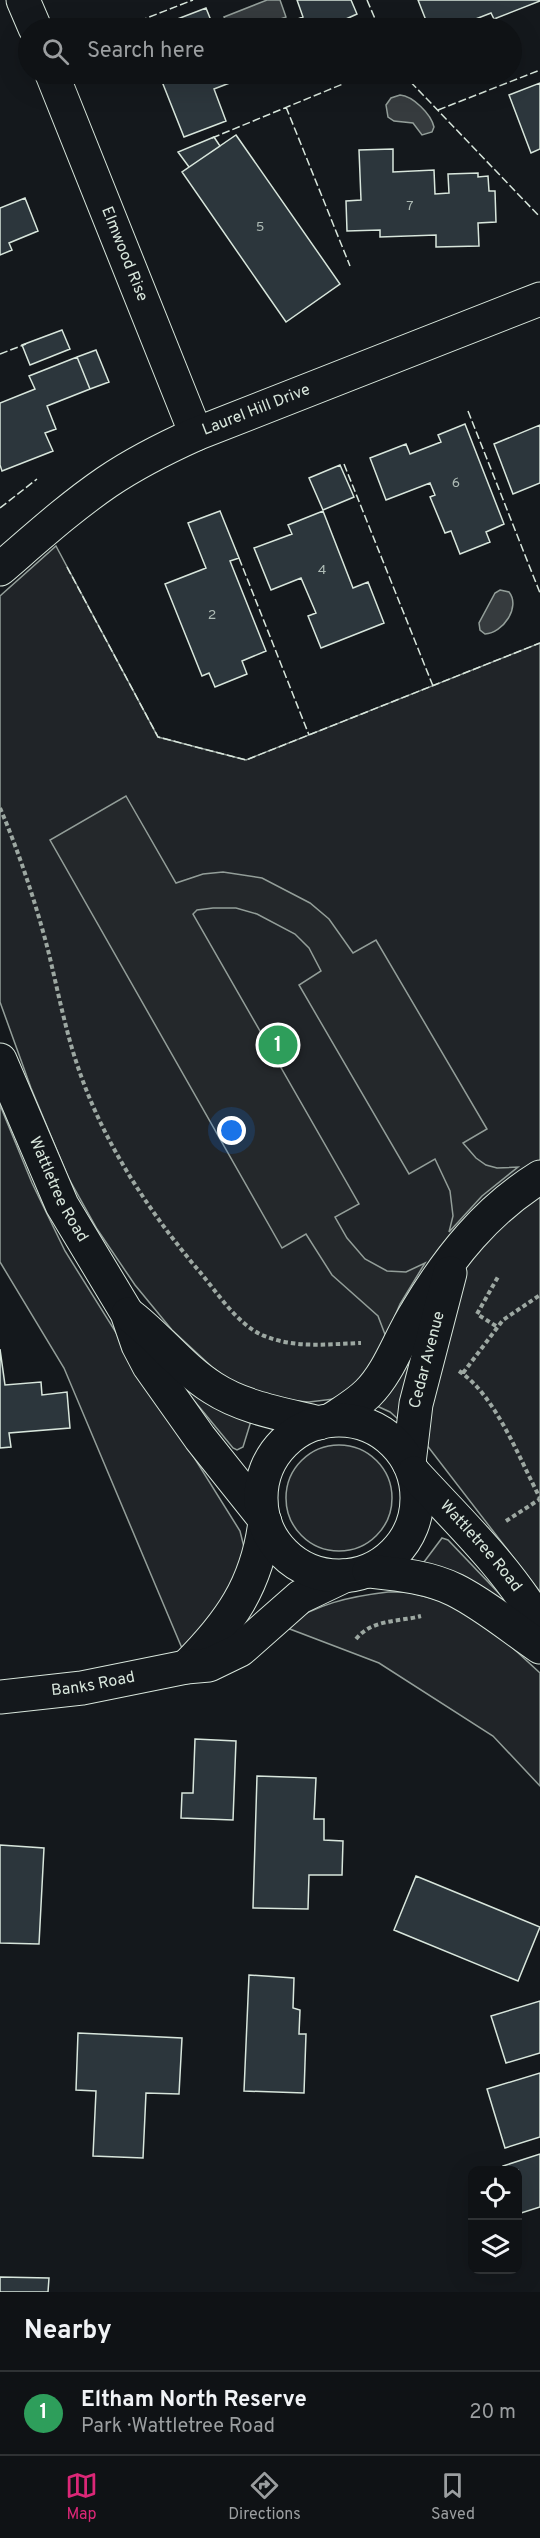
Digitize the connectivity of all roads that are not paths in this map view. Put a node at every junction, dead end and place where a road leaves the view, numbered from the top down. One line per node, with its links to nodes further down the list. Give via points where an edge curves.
1 (23, 0): 2 (main road)
2 (31, 18)
3 (56, 84): 5 (main road, Elmwood Rise)
4 (540, 299): 5 (main road, Laurel Hill Drive)
5 (196, 434): 6 (main road, Laurel Hill Drive, via 107,481)
6 (0, 569)
7 (0, 1060): 10 (main road, Wattletree Road, via 62,1205)
8 (540, 1178): 9 (main road, Cedar Avenue, via 489,1214)
9 (453, 1260): 11 (main road, Cedar Avenue, via 416,1312 379,1380 361,1400); 12 (main road, Cedar Avenue, via 416,1404)
10 (127, 1312): 11 (main road, Wattletree Road, via 212,1387 236,1400 276,1413); 13 (main road, Wattletree Road, via 149,1366)
11 (325, 1421): 12 (main road, via 354,1421 377,1429 396,1444); 13 (main road, via 300,1430 272,1459 261,1497)
12 (412, 1468): 14 (main road, via 418,1496 415,1520 405,1541 389,1558); 15 (main road, Wattletree Road, via 481,1544)
13 (264, 1520): 14 (main road, via 277,1545 295,1563 318,1574); 17 (main road, via 262,1544 248,1587 220,1632)
14 (356, 1574): 16 (main road, Wattletree Road, via 414,1577 453,1589); 17 (main road, Banks Road, via 300,1598 224,1660)
15 (540, 1624)
16 (540, 1647)
17 (186, 1667): 18 (main road, Banks Road, via 82,1688)
18 (0, 1697)

